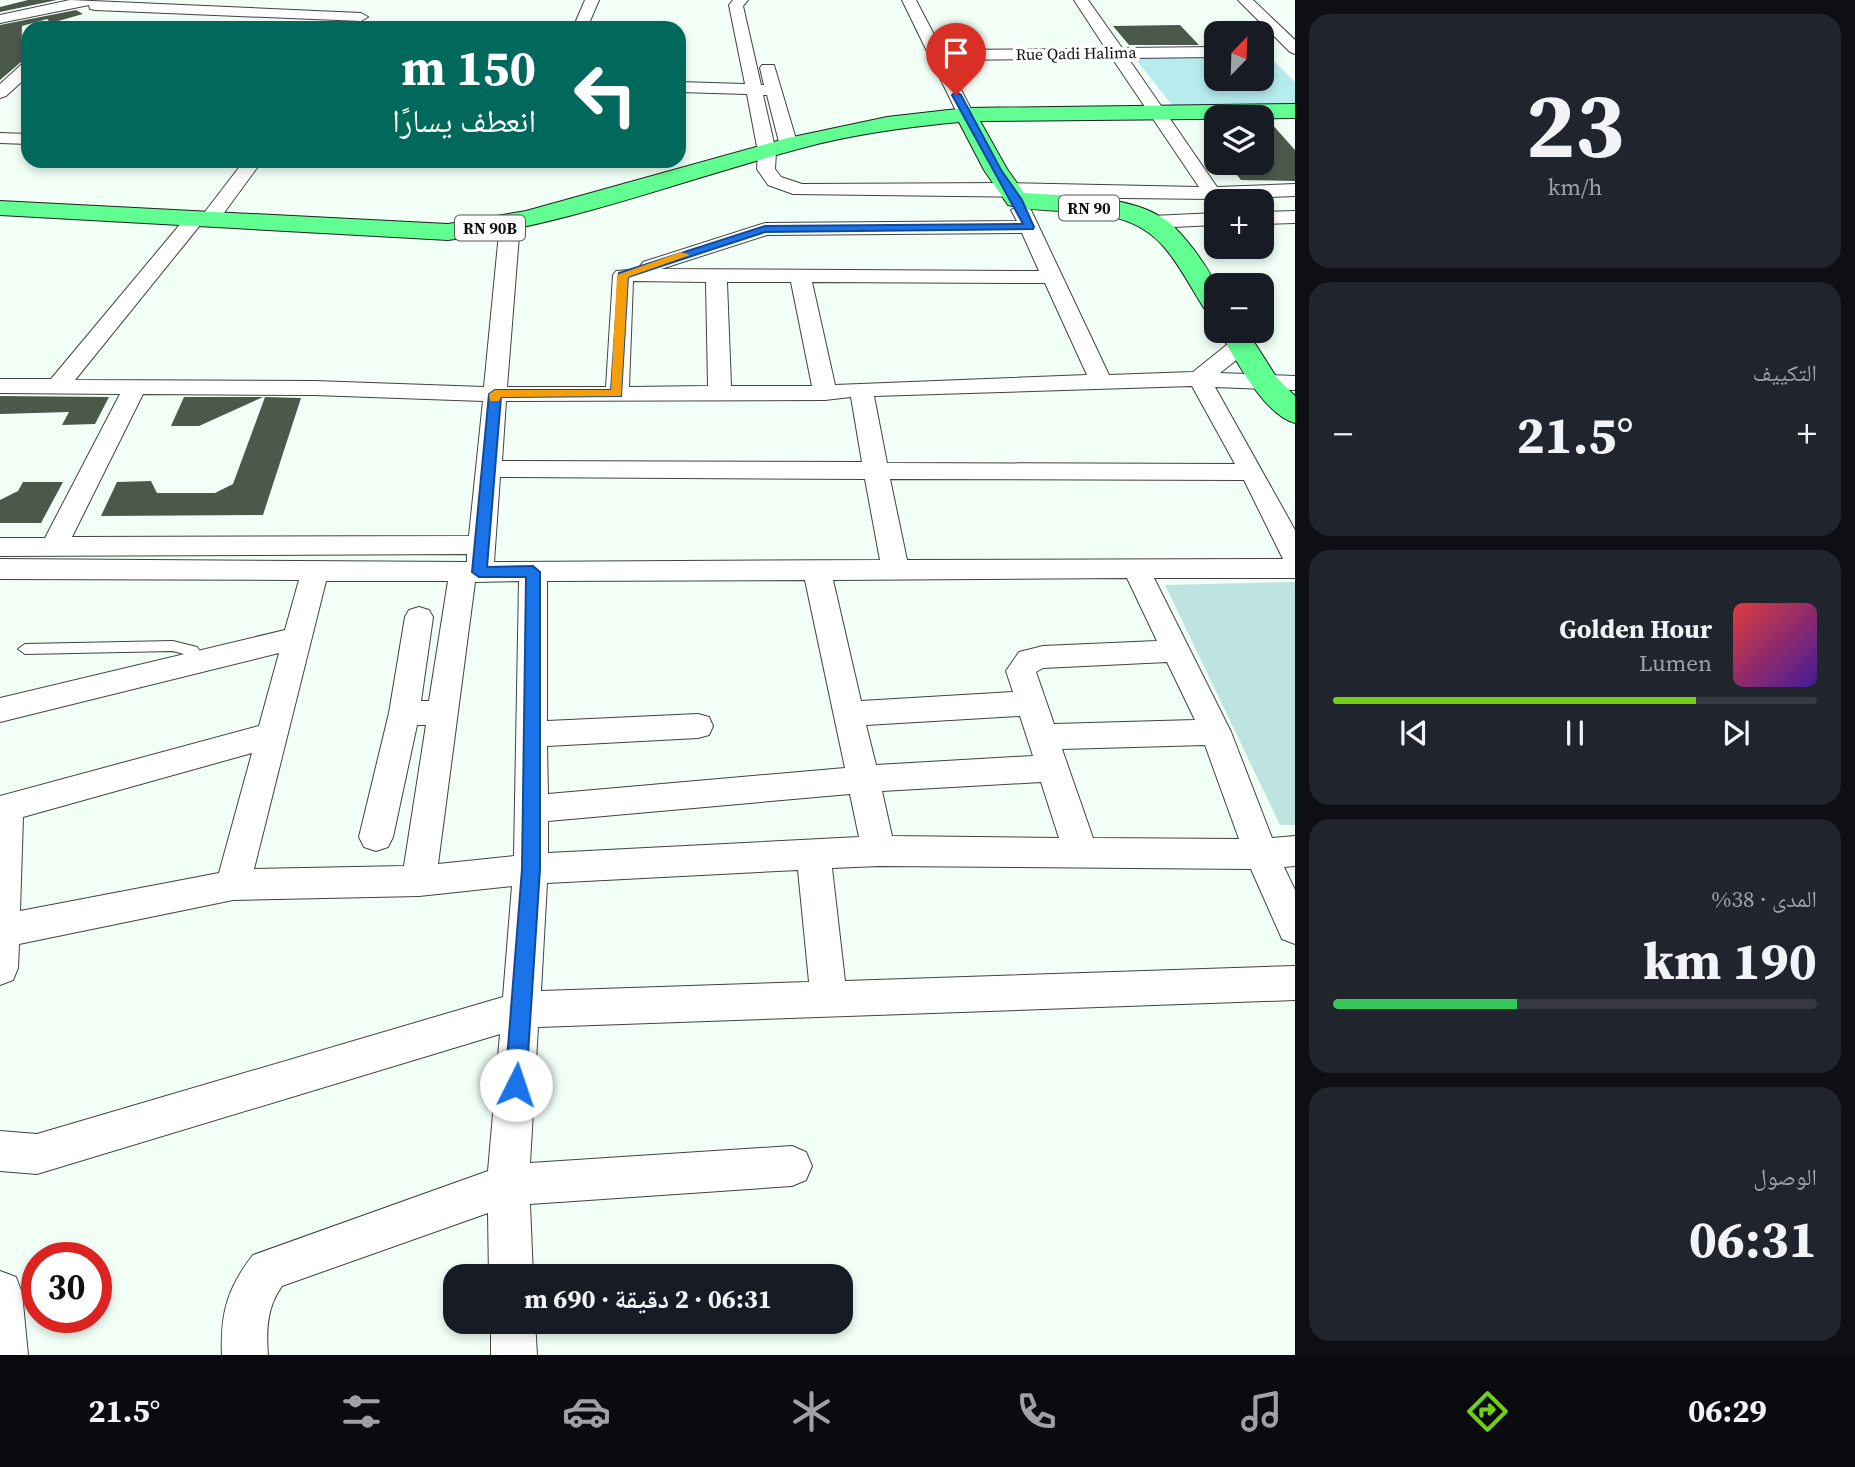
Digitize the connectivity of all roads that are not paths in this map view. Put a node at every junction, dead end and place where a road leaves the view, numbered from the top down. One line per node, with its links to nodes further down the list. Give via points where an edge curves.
1 (592, 0): 15 (street)
2 (741, 0): 23 (street, via 736,5)
3 (748, 0): 24 (street)
4 (909, 0): 20 (street)
5 (1081, 0): 19 (street)
6 (1245, 0): 9 (street)
7 (95, 2): 8 (street); 12 (street); 13 (street)
8 (279, 14): 11 (street); 14 (street)
9 (1261, 15): 10 (street); 16 (street)
10 (1284, 15)
11 (361, 18)
12 (0, 19)
13 (79, 21)
14 (274, 21)
15 (583, 21)
16 (1295, 50): 17 (street)
17 (1274, 51)
18 (1204, 52): 19 (street, Rue Qadi Halima)
19 (1117, 53): 20 (street, Rue Qadi Halima); 28 (street)
20 (937, 55): 29 (street)
21 (21, 73): 25 (street)
22 (686, 87): 23 (street)
23 (754, 89): 24 (street); 32 (street)
24 (774, 90): 32 (street)
25 (1, 91): 26 (street)
26 (21, 92)
27 (1295, 111): 28 (main road)
28 (1157, 113): 29 (main road); 34 (street)
29 (966, 115): 32 (main road, RN 90B, via 859,129); 38 (main road)
30 (0, 138): 31 (street)
31 (21, 139)
32 (778, 149): 38 (street, via 766,169 774,181 800,190); 45 (main road, RN 90B)
33 (247, 168): 42 (street)
34 (1210, 189)
35 (1295, 190): 36 (street)
36 (1274, 191)
37 (1204, 192): 38 (street)
38 (1013, 194): 44 (main road, RN 90, via 1123,212); 46 (street)
39 (0, 208): 42 (main road, RN 90B)
40 (1295, 217): 41 (street)
41 (1274, 218)
42 (201, 220): 45 (main road, RN 90B, via 448,232); 61 (street)
43 (1204, 220): 44 (street)
44 (1152, 222): 53 (main road, RN 90, via 1175,243)
45 (510, 223): 67 (street)
46 (1029, 227): 47 (street); 52 (street)
47 (827, 228): 48 (street, via 765,229); 51 (street)
48 (623, 275): 49 (street); 64 (street)
49 (716, 275): 50 (street); 65 (street)
50 (800, 276): 51 (street); 66 (street)
51 (837, 276): 52 (street)
52 (1052, 277): 57 (street)
53 (1204, 287)
54 (1232, 343): 56 (street)
55 (1241, 343): 58 (main road)
56 (1199, 379): 57 (street); 58 (street); 70 (street)
57 (1101, 381): 63 (street)
58 (1266, 383): 59 (street); 68 (main road)
59 (1295, 383)
60 (0, 386): 61 (street)
61 (58, 386): 62 (street)
62 (135, 387): 67 (street); 72 (street)
63 (861, 389): 66 (street); 71 (street)
64 (617, 393): 65 (street); 67 (street)
65 (720, 393): 66 (street)
66 (825, 393)
67 (495, 394): 69 (street)
68 (1295, 414)
69 (488, 469): 71 (street); 74 (street)
70 (1252, 472): 71 (street); 73 (street)
71 (877, 473): 79 (street)
72 (54, 547): 74 (street); 75 (street)
73 (1295, 556)
74 (474, 563): 78 (street); 80 (street); 90 (street)
75 (6, 564): 78 (street)
76 (1295, 568): 77 (street)
77 (1136, 569): 79 (street); 85 (street)
78 (315, 570): 83 (street)
79 (895, 570): 81 (street)
80 (533, 572): 81 (street); 94 (street)
81 (817, 572): 91 (street)
82 (419, 617): 89 (street)
83 (297, 638): 86 (street); 95 (street)
84 (25, 649): 86 (lane, via 173,646 192,651)
85 (1177, 651): 87 (street, via 1029,660 1021,671); 93 (street)
86 (200, 661): 88 (street)
87 (1032, 703): 91 (street); 96 (street)
88 (0, 710)
89 (404, 713): 90 (street); 101 (street)
90 (443, 713): 108 (street)
91 (850, 714): 98 (street)
92 (698, 726): 94 (street)
93 (1216, 732): 96 (street); 105 (street)
94 (532, 734): 100 (street)
95 (271, 735): 99 (street); 109 (street)
96 (1043, 737): 97 (street)
97 (1053, 768): 98 (street); 104 (street)
98 (865, 779): 100 (street); 102 (street)
99 (4, 809): 111 (street)
100 (532, 809): 107 (street)
101 (376, 838)
102 (879, 851): 104 (street); 106 (street)
103 (1295, 851): 105 (street)
104 (1081, 853): 105 (street)
105 (1261, 853): 110 (street)
106 (813, 854): 107 (street); 114 (street)
107 (531, 869): 108 (street); 115 (street)
108 (419, 881): 109 (street)
109 (233, 885): 111 (street)
110 (1295, 928)
111 (2, 931): 112 (street)
112 (0, 968)
113 (1295, 984): 114 (street)
114 (829, 999): 115 (street)
115 (521, 1010): 116 (street, via 37,1154); 118 (street)
116 (0, 1152)
117 (792, 1166): 118 (street)
118 (508, 1185): 119 (street); 121 (street, via 268,1270 250,1294)
119 (511, 1264)
120 (513, 1334): 122 (street)
121 (245, 1355)
122 (514, 1355)

